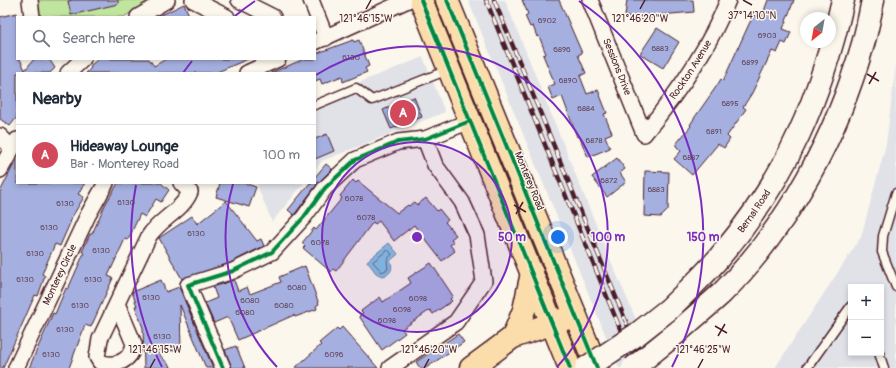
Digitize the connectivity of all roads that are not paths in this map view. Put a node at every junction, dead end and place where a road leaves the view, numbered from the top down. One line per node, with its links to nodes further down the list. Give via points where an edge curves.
1 (30, 0): 13 (street)
2 (167, 0): 14 (street)
3 (193, 0): 15 (street)
4 (239, 0): 16 (street)
5 (311, 0): 17 (street)
6 (408, 0): 19 (street)
7 (421, 0): 21 (main road)
8 (447, 0): 37 (main road, Monterey Road)
9 (590, 0): 25 (street, Sessions Drive)
10 (728, 0): 25 (street, Rockton Avenue, via 718,25 673,99)
11 (844, 0): 46 (main road, Bernal Road, bridge, via 824,75 802,130 752,216 730,245 669,308 636,335)
12 (873, 0): 48 (main road, bridge, via 863,44 845,97 824,145 798,194 768,238 722,292)
13 (32, 16)
14 (140, 16)
15 (224, 16)
16 (271, 16)
17 (314, 16)
18 (316, 25): 19 (street)
19 (319, 40)
20 (276, 60): 22 (street)
21 (449, 70): 23 (lane, via 372,100 356,88); 24 (main road)
22 (249, 72)
23 (316, 105)
24 (470, 121): 27 (street); 33 (main road)
25 (644, 134)
26 (0, 136): 28 (street)
27 (425, 139): 42 (street, via 398,142 355,160 325,188 304,217 272,252 234,271 188,285); 43 (street, via 435,165 462,202 476,235 484,282 456,322)
28 (14, 144): 29 (street)
29 (0, 170)
30 (105, 184): 41 (street, Monterey Circle, via 88,215)
31 (182, 184): 35 (street, via 190,192 187,200 156,226 149,236)
32 (896, 194): 34 (lane, via 883,236 882,252)
33 (532, 273): 38 (main road); 39 (main road, via 524,310)
34 (896, 287)
35 (118, 306)
36 (848, 310): 49 (lane)
37 (576, 316): 38 (main road); 47 (main road, Monterey Road)
38 (552, 323): 39 (main road); 45 (main road)
39 (513, 337): 44 (main road)
40 (879, 356): 50 (lane)
41 (16, 368)
42 (223, 368)
43 (390, 368)
44 (471, 368)
45 (570, 368)
46 (586, 368)
47 (597, 368)
48 (633, 368)
49 (807, 368)
50 (884, 368)

